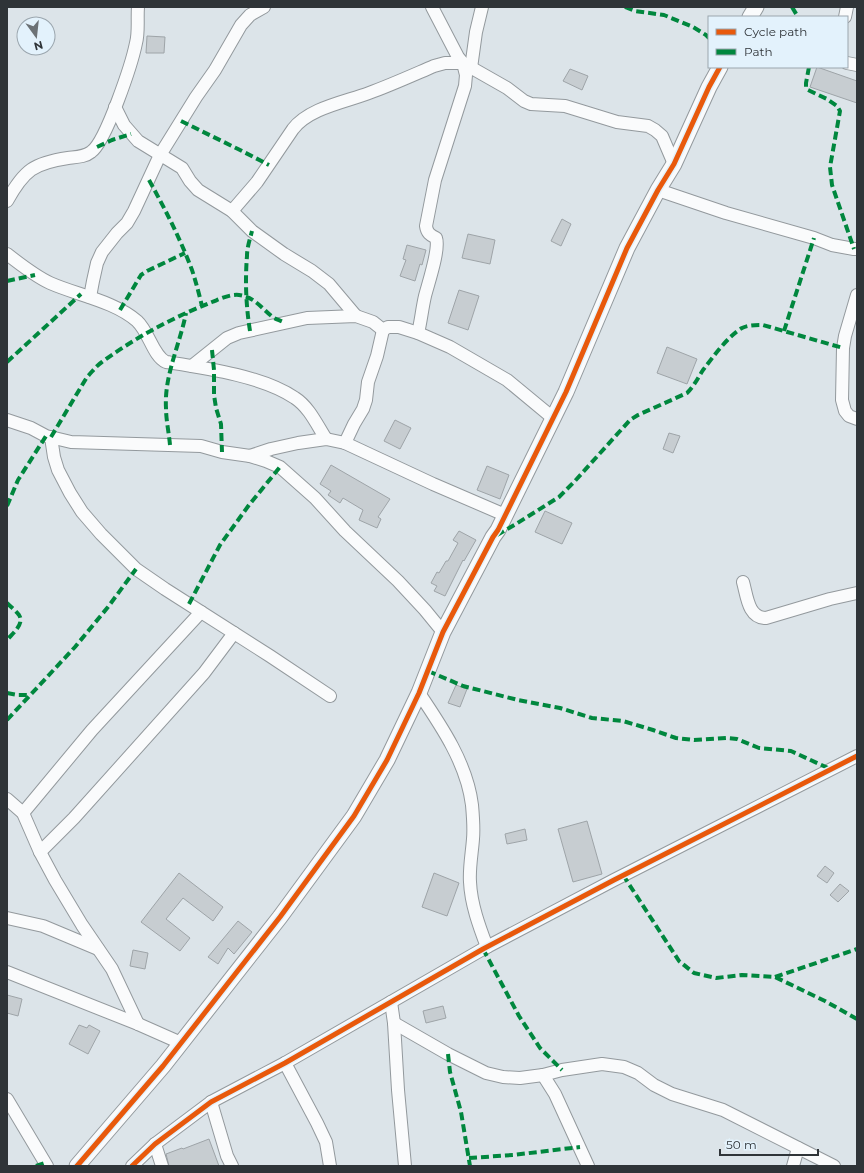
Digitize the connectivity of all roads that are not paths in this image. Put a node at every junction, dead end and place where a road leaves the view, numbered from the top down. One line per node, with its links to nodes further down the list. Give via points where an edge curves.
1 (138, 7): 9 (street, via 137,42)
2 (263, 7): 10 (street, via 250,15 241,25)
3 (432, 7): 7 (street, via 458,57)
4 (482, 7): 7 (street)
5 (756, 7): 6 (street)
6 (751, 16)
7 (467, 66): 11 (street, via 530,104 565,106 617,122 648,126 662,136); 14 (street, via 434,66 305,117 298,122 257,182); 21 (street, via 465,86 435,180 426,226 428,234 438,241)
8 (719, 68): 11 (street)
9 (115, 107): 10 (street, via 131,134); 13 (street, via 97,147 91,153 39,164 15,185)
10 (160, 155): 14 (street, via 182,168 198,190); 18 (street, via 127,223 102,252)
11 (674, 164): 12 (street)
12 (658, 190): 15 (street, via 832,245); 23 (street, via 627,248)
13 (7, 200)
14 (232, 212): 19 (street, via 252,231 329,284)
15 (857, 249)
16 (7, 254): 18 (street, via 35,275)
17 (857, 295): 24 (street, via 843,348 842,400 845,411)
18 (90, 297): 22 (street, via 120,310 137,321 162,360)
19 (356, 316): 20 (street, via 373,322); 22 (street, via 307,318 239,333 227,338)
20 (383, 330): 21 (street, via 388,327 400,327); 28 (street, via 363,409)
21 (418, 334): 23 (street, via 450,347 507,380)
22 (192, 366): 27 (street, via 242,376 272,386 296,398 309,411)
23 (553, 418): 30 (street)
24 (857, 419)
25 (7, 420): 26 (street)
26 (51, 437): 29 (street, via 71,442 201,446); 33 (street, via 58,470 82,512 136,569)
27 (326, 439): 28 (street); 29 (street, via 271,449)
28 (345, 443): 30 (street)
29 (250, 456): 34 (street, via 280,467 294,478 398,581)
30 (505, 515): 34 (street)
31 (743, 582): 32 (street, via 751,610 761,618)
32 (857, 592)
33 (201, 612): 35 (street); 40 (street, via 92,730)
34 (443, 632): 36 (street)
35 (234, 633): 37 (street); 41 (street, via 204,674)
36 (420, 693): 43 (street, via 464,770 472,804 470,882 477,921); 49 (street, via 387,760 354,816 280,917)
37 (330, 696)
38 (857, 756): 43 (street)
39 (7, 799): 40 (street)
40 (23, 813): 41 (street)
41 (40, 852): 44 (street, via 67,901)
42 (7, 918): 44 (street, via 43,926)
43 (487, 947): 46 (street)
44 (99, 949): 48 (street, via 112,969)
45 (7, 972): 48 (street)
46 (391, 1002): 47 (street); 50 (street)
47 (394, 1023): 51 (street, via 486,1073 520,1078); 62 (street)
48 (138, 1024): 49 (street)
49 (181, 1043): 57 (street)
50 (285, 1063): 53 (street); 61 (street, via 318,1123 326,1142)
51 (543, 1075): 55 (street, via 602,1064 624,1067 672,1094 723,1110); 63 (street, via 555,1094)
52 (7, 1099): 56 (street)
53 (212, 1102): 54 (street); 60 (street)
54 (155, 1144): 58 (street); 59 (street)
55 (798, 1148): 64 (street); 65 (street)
56 (47, 1166)
57 (77, 1166)
58 (132, 1166)
59 (162, 1166)
60 (232, 1166)
61 (330, 1166)
62 (405, 1166)
63 (588, 1166)
64 (792, 1166)
65 (834, 1166)

